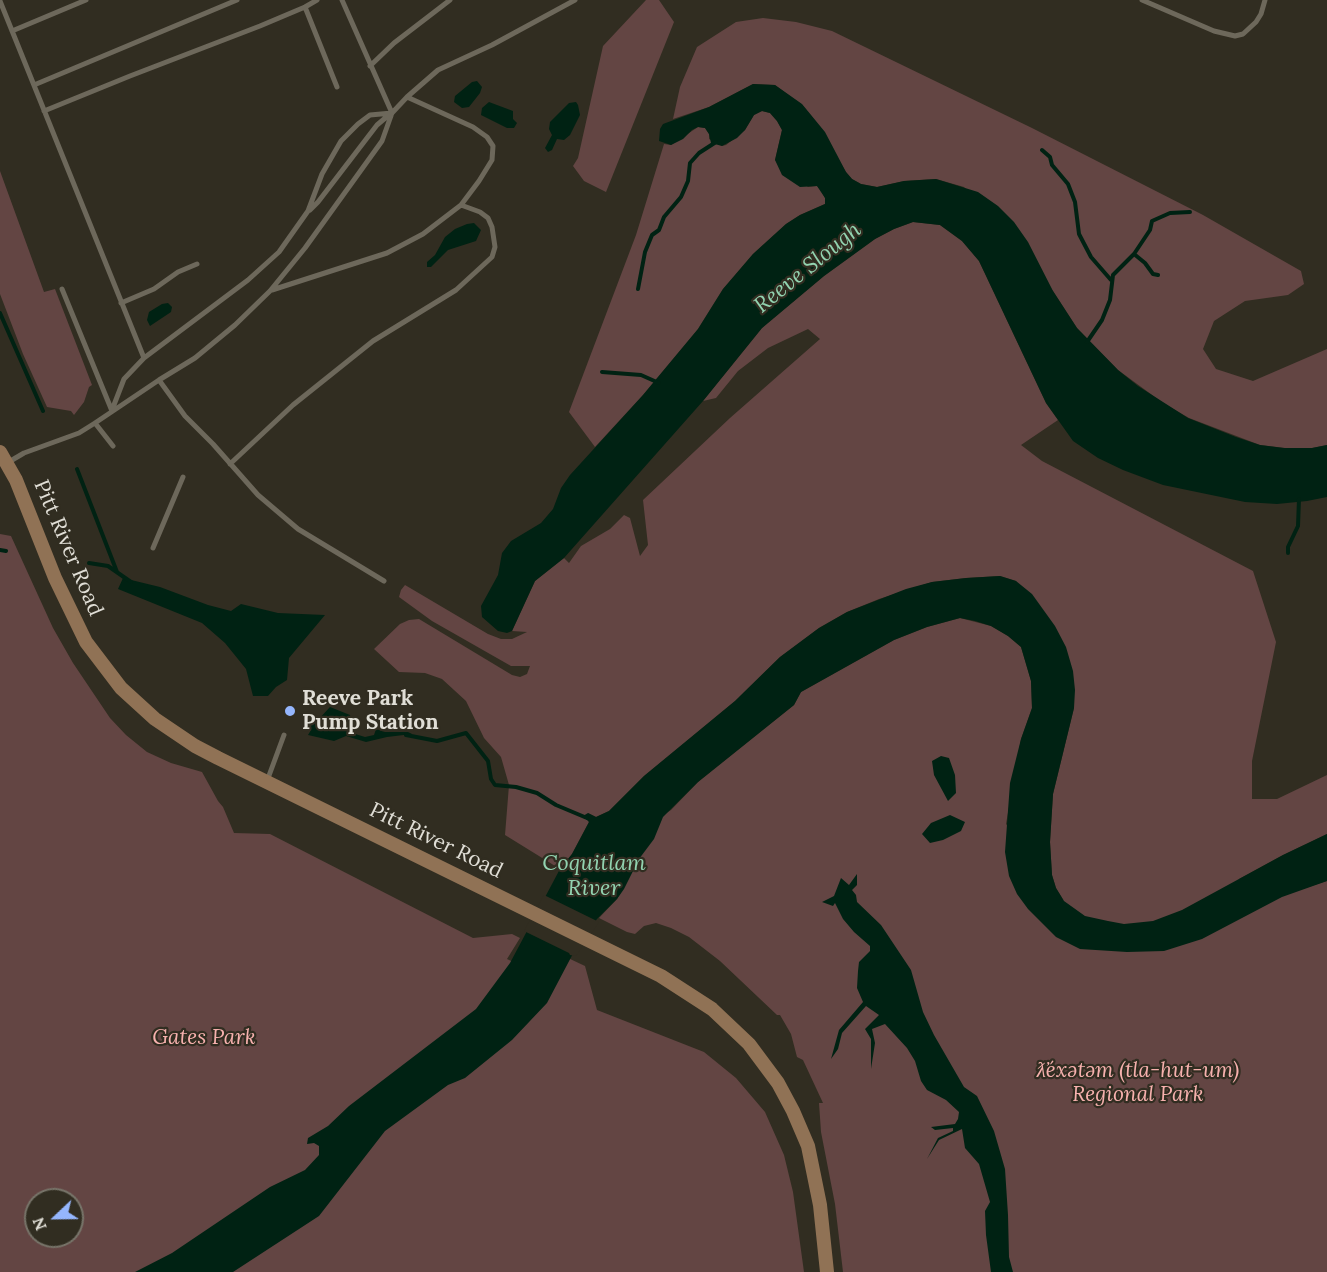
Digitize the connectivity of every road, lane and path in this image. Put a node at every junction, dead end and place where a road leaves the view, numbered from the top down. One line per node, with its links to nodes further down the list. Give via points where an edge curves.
1 (86, 0): 11 (lane)
2 (237, 0): 13 (lane)
3 (317, 0): 10 (lane)
4 (343, 0): 12 (lane)
5 (450, 0): 12 (lane)
6 (575, 0): 15 (lane, via 438,70)
7 (1142, 0): 8 (lane, via 1235,36 1256,22)
8 (1265, 0)
9 (0, 1): 11 (lane)
10 (305, 8): 14 (lane); 16 (lane)
11 (12, 31): 13 (lane)
12 (370, 66): 17 (lane)
13 (34, 85): 16 (lane)
14 (337, 87)
15 (407, 97): 17 (lane); 18 (lane, via 473,127 492,146 492,160)
16 (44, 111): 23 (lane)
17 (392, 112): 19 (lane, via 377,125); 19 (lane, via 369,115 341,141 322,174); 22 (lane, via 382,141)
18 (461, 205): 22 (lane, via 423,234 387,252); 30 (lane, via 488,218 495,247 492,257 456,290 373,341 293,405)
19 (308, 211): 24 (lane, via 279,252 248,280)
20 (197, 264): 23 (lane)
21 (62, 289): 26 (lane)
22 (270, 291): 25 (lane, via 195,358)
23 (121, 303): 24 (lane)
24 (144, 358): 26 (lane, via 124,379)
25 (159, 380): 26 (lane); 30 (lane, via 184,416)
26 (112, 411): 27 (lane)
27 (96, 423): 28 (lane); 29 (lane, via 79,433)
28 (113, 446)
29 (3, 457): 35 (main road, Pitt River Road, via 71,615 112,678 141,708 169,729)
30 (230, 464): 33 (lane, via 258,495 298,529)
31 (183, 477): 32 (lane)
32 (153, 548)
33 (384, 581)
34 (284, 735): 35 (lane)
35 (267, 782): 36 (main road, Pitt River Road, via 626,958 712,1009 749,1044 793,1111 816,1176)
36 (827, 1272)

